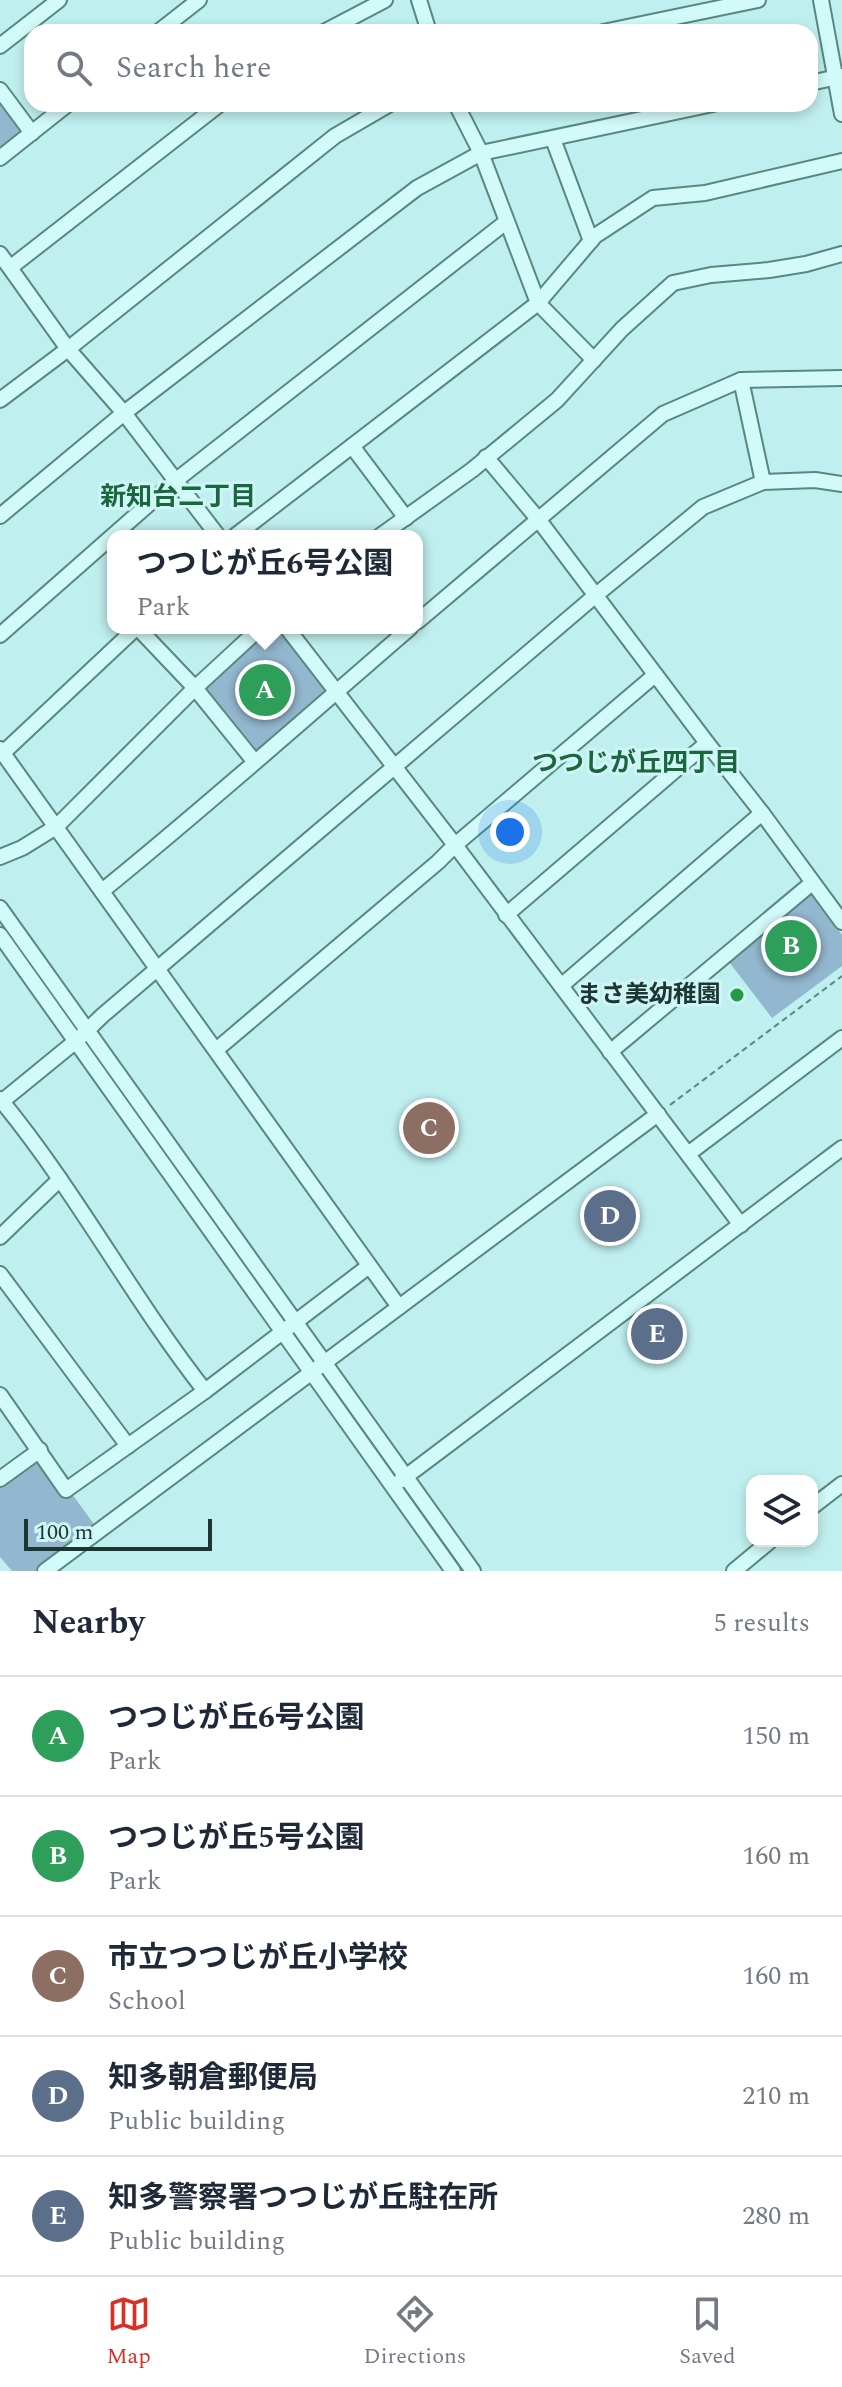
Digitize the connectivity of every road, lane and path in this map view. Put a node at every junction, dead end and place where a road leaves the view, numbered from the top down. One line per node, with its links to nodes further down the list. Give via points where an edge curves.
1 (59, 0): 8 (street)
2 (199, 0): 9 (street)
3 (385, 0): 10 (street)
4 (419, 0): 11 (street)
5 (758, 0): 7 (street)
6 (821, 0): 15 (street)
7 (705, 5): 12 (street)
8 (28, 24)
9 (168, 24)
10 (339, 24)
11 (426, 24)
12 (633, 24)
13 (24, 27): 14 (street)
14 (0, 46)
15 (839, 77): 16 (street); 23 (street)
16 (818, 81)
17 (0, 90): 24 (street)
18 (58, 112): 24 (street)
19 (205, 112): 33 (street)
20 (376, 112): 35 (street, via 335,136)
21 (460, 112): 26 (street)
22 (676, 112): 25 (street)
23 (842, 114)
24 (32, 133): 27 (street)
25 (553, 139): 26 (street); 30 (street)
26 (481, 153): 29 (street); 40 (street, via 417,188)
27 (0, 158)
28 (842, 161): 30 (street, via 705,193 653,198)
29 (506, 222): 34 (street); 43 (street)
30 (591, 241): 34 (street)
31 (0, 254): 33 (street)
32 (842, 254): 36 (street, via 679,281)
33 (11, 267): 35 (street)
34 (538, 303): 36 (street); 41 (street)
35 (68, 349): 39 (street); 40 (street)
36 (594, 360): 42 (street, via 557,400)
37 (842, 378): 38 (street)
38 (741, 380): 44 (street); 48 (street, via 663,414)
39 (0, 400)
40 (124, 413): 43 (street); 46 (street)
41 (352, 446): 47 (street); 51 (street)
42 (486, 457): 47 (street); 48 (street)
43 (175, 481): 49 (street); 50 (street)
44 (763, 482): 45 (street); 54 (street, via 703,507)
45 (842, 484)
46 (0, 516)
47 (406, 518): 52 (street)
48 (538, 519): 54 (street); 55 (street)
49 (119, 530)
50 (213, 530)
51 (243, 530)
52 (389, 530)
53 (107, 541): 61 (street)
54 (596, 595): 62 (street); 68 (street)
55 (423, 617)
56 (130, 634): 66 (street)
57 (143, 634): 63 (street)
58 (254, 634): 63 (street)
59 (292, 634): 64 (street)
60 (403, 634): 64 (street)
61 (0, 635)
62 (655, 675): 65 (street); 71 (street)
63 (195, 688): 67 (street); 70 (street)
64 (336, 691): 67 (street); 68 (street)
65 (707, 743): 69 (street); 76 (street)
66 (2, 751): 70 (street)
67 (254, 761): 74 (street)
68 (395, 767): 71 (street); 79 (street)
69 (762, 813): 73 (street); 81 (street)
70 (56, 827): 72 (street); 74 (street)
71 (455, 845): 76 (street); 84 (street)
72 (0, 857)
73 (812, 883): 77 (street); 85 (street)
74 (102, 891): 79 (street)
75 (0, 908): 82 (street)
76 (506, 915): 81 (street)
77 (842, 922)
78 (0, 935): 82 (street)
79 (158, 970): 82 (street); 84 (street)
80 (842, 976): 87 (path)
81 (561, 986): 85 (street)
82 (82, 1036): 86 (street); 96 (street); 97 (street)
83 (842, 1038): 89 (street)
84 (216, 1050): 93 (street)
85 (610, 1052): 87 (street)
86 (1, 1101): 90 (street)
87 (658, 1114): 89 (street); 95 (street)
88 (842, 1148): 91 (street)
89 (688, 1154): 91 (street)
90 (60, 1179): 92 (street); 100 (street)
91 (741, 1225): 104 (street)
92 (0, 1237)
93 (369, 1266): 95 (street); 96 (street)
94 (0, 1274): 102 (street)
95 (399, 1307): 98 (street)
96 (295, 1323): 97 (street); 98 (street)
97 (282, 1333): 99 (street); 100 (street)
98 (324, 1363): 99 (street); 104 (street)
99 (311, 1373): 106 (street); 110 (street)
100 (205, 1391): 102 (street)
101 (0, 1395): 103 (street)
102 (128, 1446): 103 (street, via 66,1490)
103 (40, 1450): 105 (street)
104 (405, 1476): 106 (street); 112 (street)
105 (0, 1479)
106 (393, 1486): 111 (street)
107 (840, 1489): 108 (street)
108 (818, 1503)
109 (763, 1547): 113 (street)
110 (45, 1571)
111 (453, 1571)
112 (473, 1571)
113 (734, 1571)

